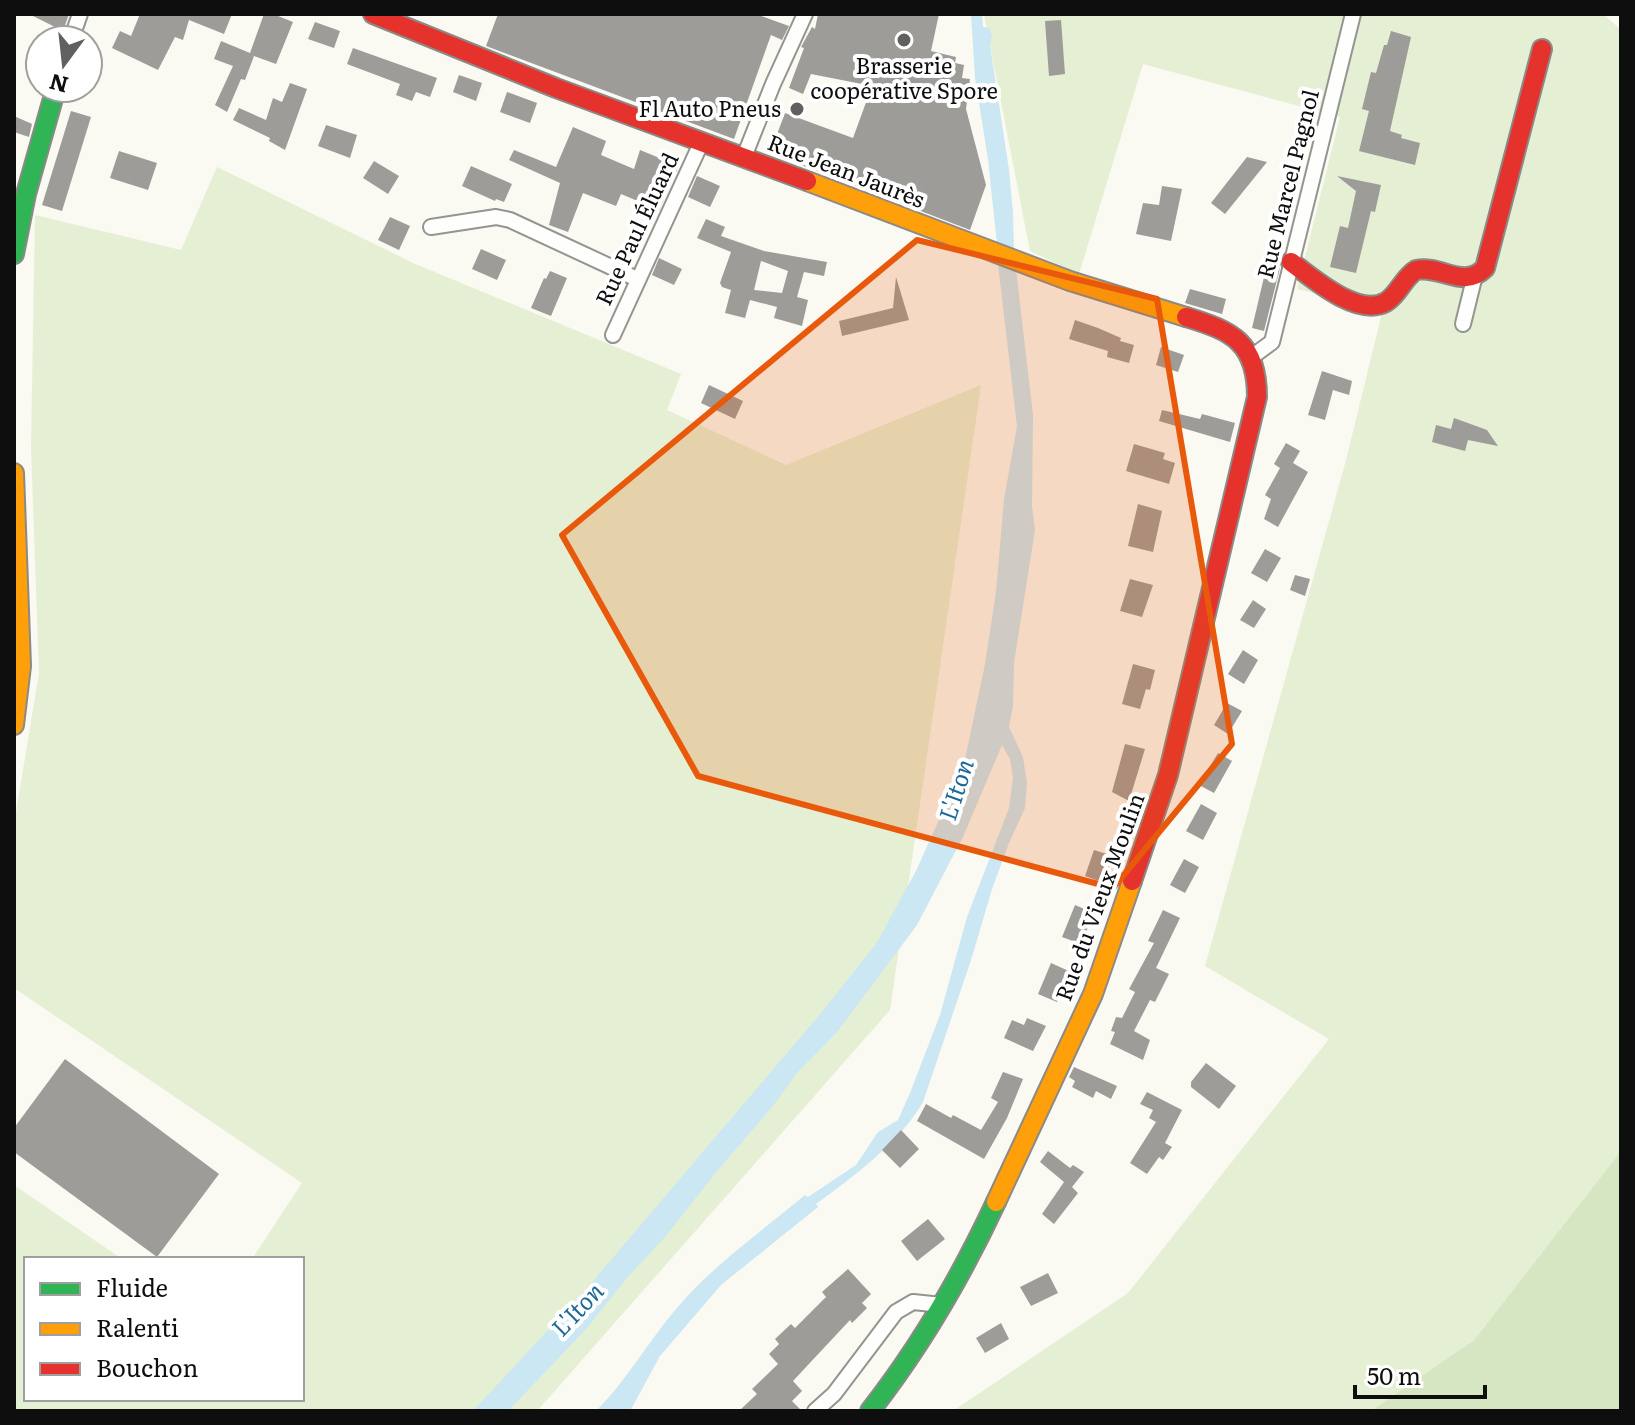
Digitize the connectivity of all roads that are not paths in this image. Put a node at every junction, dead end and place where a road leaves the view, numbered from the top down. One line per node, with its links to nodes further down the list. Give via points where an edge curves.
1 (373, 14): 6 (street, Rue Jean Jaurès)
2 (805, 14): 7 (street)
3 (1353, 14): 10 (street, Rue Marcel Pagnol)
4 (1542, 49): 12 (street, via 1485,268)
5 (51, 104): 9 (street)
6 (702, 141): 7 (street, Rue Jean Jaurès); 11 (street, Rue Paul Éluard)
7 (744, 157): 15 (street, Rue Jean Jaurès, via 1070,281 1219,327)
8 (431, 227): 11 (street, via 496,217 510,220)
9 (14, 254)
10 (1291, 262): 12 (street, via 1358,305 1385,303 1422,269); 15 (street, Rue Marcel Pagnol, via 1272,342)
11 (637, 279): 14 (street, Rue Paul Éluard)
12 (1474, 279): 13 (street)
13 (1463, 324)
14 (613, 335)
15 (1253, 356): 18 (street, Rue du Vieux Moulin, via 1257,397 1168,775 1131,889 1093,994 983,1231)
16 (14, 473): 17 (street, via 21,666)
17 (14, 725)
18 (942, 1305): 19 (street, via 913,1302 896,1312); 20 (street, Rue du Vieux Moulin)
19 (815, 1411)
20 (870, 1411)

